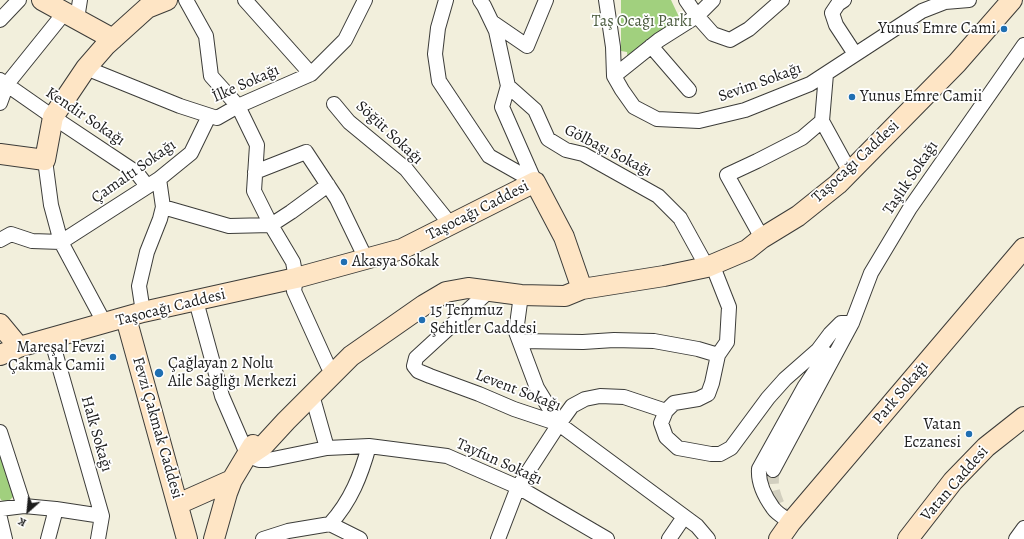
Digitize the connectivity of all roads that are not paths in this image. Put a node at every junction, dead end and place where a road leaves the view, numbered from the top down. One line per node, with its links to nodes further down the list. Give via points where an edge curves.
1 (19, 0): 20 (street)
2 (42, 0): 18 (street)
3 (167, 0): 17 (street)
4 (186, 0): 35 (street, via 206,36 211,76)
5 (245, 0): 27 (street)
6 (365, 0): 27 (street, İlke Sokağı, via 345,40)
7 (446, 0): 44 (street, via 438,28 435,54 439,81 489,156)
8 (480, 0): 21 (street)
9 (546, 0): 21 (street, via 527,46)
10 (606, 0): 29 (street, Sevim Sokağı, via 613,47)
11 (686, 0): 19 (street)
12 (713, 0): 19 (street)
13 (782, 0): 19 (street, via 749,29 730,40 713,34)
14 (844, 0): 25 (street, via 832,13 836,25)
15 (969, 0): 25 (street, Sevim Sokağı, via 945,2 922,11)
16 (1012, 0): 42 (street, Taşocağı Caddesi, via 957,63)
17 (149, 4): 22 (street)
18 (74, 11): 22 (street); 30 (street)
19 (697, 16): 24 (street)
20 (0, 20)
21 (492, 22): 31 (street)
22 (113, 39): 26 (street)
23 (1024, 45): 61 (street, Taşlık Sokağı, via 910,208 871,273)
24 (651, 46): 29 (street); 32 (street)
25 (855, 54): 28 (street, Sevim Sokağı)
26 (86, 68): 36 (street, İlke Sokağı); 37 (street)
27 (311, 74): 35 (street, İlke Sokağı)
28 (826, 74): 29 (street, Sevim Sokağı, via 810,84 745,110 699,121 657,119 634,107); 38 (street)
29 (614, 76)
30 (4, 82): 33 (street); 37 (street, Kendir Sokağı)
31 (508, 86): 44 (street, via 502,107); 54 (street, Gölbaşı Sokağı, via 535,110 548,139 566,150 583,154 658,196 680,218)
32 (689, 90)
33 (0, 103)
34 (334, 104): 48 (street, Söğüt Sokağı, via 349,122 406,168)
35 (238, 106): 36 (street, İlke Sokağı, via 217,118); 41 (street, via 257,145)
36 (208, 116): 43 (street, Çamaltı Sokağı, via 191,153)
37 (53, 117): 40 (street); 43 (street, Kendir Sokağı)
38 (822, 121): 42 (street); 49 (street, via 802,138 727,175)
39 (0, 154): 40 (street)
40 (44, 160): 51 (street, via 51,206)
41 (255, 172): 45 (street, via 306,152); 47 (street, via 254,191)
42 (850, 172): 49 (street, Taşocağı Caddesi, via 798,216)
43 (153, 182): 46 (street); 51 (street, Çamaltı Sokağı)
44 (535, 182): 48 (street, Taşocağı Caddesi); 56 (street, Taşocağı Caddesi, via 564,237)
45 (328, 185): 47 (street); 53 (street)
46 (163, 207): 47 (street, via 229,226); 60 (street, via 147,252)
47 (271, 225): 55 (street, via 294,262)
48 (451, 225): 53 (street, Taşocağı Caddesi, via 402,249)
49 (762, 238): 54 (street, Taşocağı Caddesi, via 747,250)
50 (0, 240): 51 (street, via 11,234 32,240)
51 (62, 242): 63 (street)
52 (1024, 248): 89 (street, Park Sokağı)
53 (366, 259): 55 (street, Taşocağı Caddesi)
54 (710, 266): 56 (street, Taşocağı Caddesi); 69 (street, Gölbaşı Sokağı, via 730,307 728,342)
55 (296, 278): 59 (street, Taşocağı Caddesi); 70 (street, via 294,291)
56 (582, 289): 58 (street, via 565,296); 70 (street, via 567,285 520,284 467,278 445,282 422,294 355,341)
57 (489, 291): 58 (street); 71 (street, via 468,288 446,292 350,356); 73 (street, Levent Sokağı, via 416,358 414,366 418,371 430,376)
58 (521, 295): 66 (street, via 516,332)
59 (196, 301): 60 (street, Taşocağı Caddesi); 78 (street, via 222,396)
60 (134, 315): 63 (street, Taşocağı Caddesi); 82 (street, Fevzi Çakmak Caddesi)
61 (852, 323): 65 (street, Taşlık Sokağı); 72 (street, via 841,323 818,350 768,398 731,448 720,454 678,448 666,437 662,423)
62 (0, 324): 67 (street)
63 (105, 324): 64 (street, Taşocağı Caddesi)
64 (51, 338): 67 (street, Taşocağı Caddesi); 86 (street, Halk Sokağı)
65 (843, 339): 79 (street, Taşlık Sokağı); 89 (street, Taşlık Sokağı, via 830,348 759,469 758,478 773,509)
66 (520, 341): 69 (street, via 654,341); 73 (street, via 537,388)
67 (19, 347): 68 (street, Taşocağı Caddesi)
68 (0, 355)
69 (718, 355): 72 (street, Gölbaşı Sokağı, via 708,394 698,399 674,403)
70 (328, 366): 78 (street, via 257,438)
71 (312, 395): 77 (street); 78 (street, via 263,446)
72 (666, 410): 73 (street, via 624,397 600,396 585,399 572,406)
73 (559, 424): 81 (street); 87 (street, Levent Sokağı)
74 (1021, 424): 103 (street, Vatan Caddesi, via 986,447 953,481)
75 (0, 432): 83 (street)
76 (369, 446): 77 (street, Tayfun Sokağı); 81 (street, Tayfun Sokağı, via 447,456); 90 (street, via 352,494)
77 (327, 448): 78 (street, Tayfun Sokağı, via 268,460)
78 (248, 456): 80 (street)
79 (773, 470)
80 (232, 480): 82 (street); 95 (street)
81 (518, 487): 98 (street); 99 (street, Tayfun Sokağı)
82 (178, 504): 94 (street, Fevzi Çakmak Caddesi)
83 (24, 506): 84 (street); 85 (street)
84 (0, 509)
85 (56, 509): 86 (street); 92 (street)
86 (102, 516): 93 (street, Halk Sokağı)
87 (684, 517): 100 (street); 101 (street, Levent Sokağı)
88 (0, 518): 91 (street)
89 (791, 522): 102 (street, Park Sokağı)
90 (330, 524): 96 (street, via 288,531); 97 (street)
91 (5, 539)
92 (48, 539)
93 (98, 539)
94 (187, 539)
95 (214, 539)
96 (263, 539)
97 (360, 539)
98 (498, 539)
99 (608, 539)
100 (669, 539)
101 (708, 539)
102 (779, 539)
103 (908, 539)

